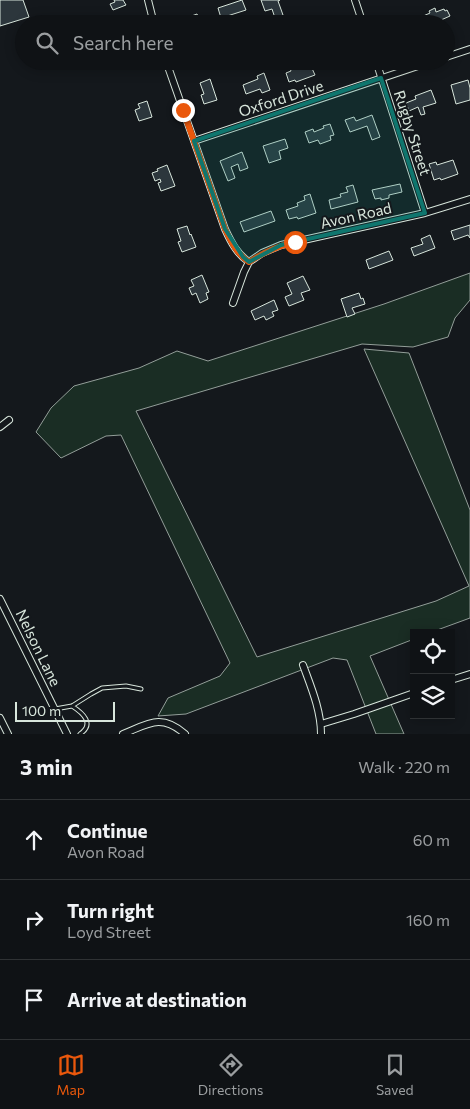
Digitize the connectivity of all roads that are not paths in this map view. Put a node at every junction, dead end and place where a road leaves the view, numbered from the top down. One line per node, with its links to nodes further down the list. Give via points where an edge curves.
1 (148, 0): 3 (street)
2 (355, 0): 4 (street)
3 (152, 15)
4 (360, 15)
5 (470, 49): 6 (street)
6 (455, 54)
7 (169, 70): 11 (street)
8 (379, 70): 10 (street, Rugby Street)
9 (405, 70): 10 (street, Oxford Drive)
10 (381, 78): 11 (street, Oxford Drive); 13 (street, Rugby Street)
11 (194, 141): 14 (street, via 225,229 233,245)
12 (470, 199): 13 (street, Avon Road)
13 (425, 213): 14 (street, Avon Road, via 281,245)
14 (249, 262): 15 (street)
15 (232, 303)
16 (9, 420): 17 (street)
17 (0, 427)
18 (0, 599): 25 (street, Nelson Lane)
19 (303, 664): 27 (street)
20 (470, 674): 21 (street)
21 (455, 679)
22 (141, 689): 24 (lane, via 126,686 102,688)
23 (410, 694): 27 (street)
24 (72, 706): 25 (lane); 30 (lane, via 86,719 84,731)
25 (54, 709): 29 (street, Nelson Lane)
26 (0, 718): 28 (street)
27 (321, 724): 33 (street)
28 (8, 734)
29 (66, 734)
30 (80, 734)
31 (123, 734): 32 (street, via 160,721)
32 (185, 734)
33 (322, 734)

